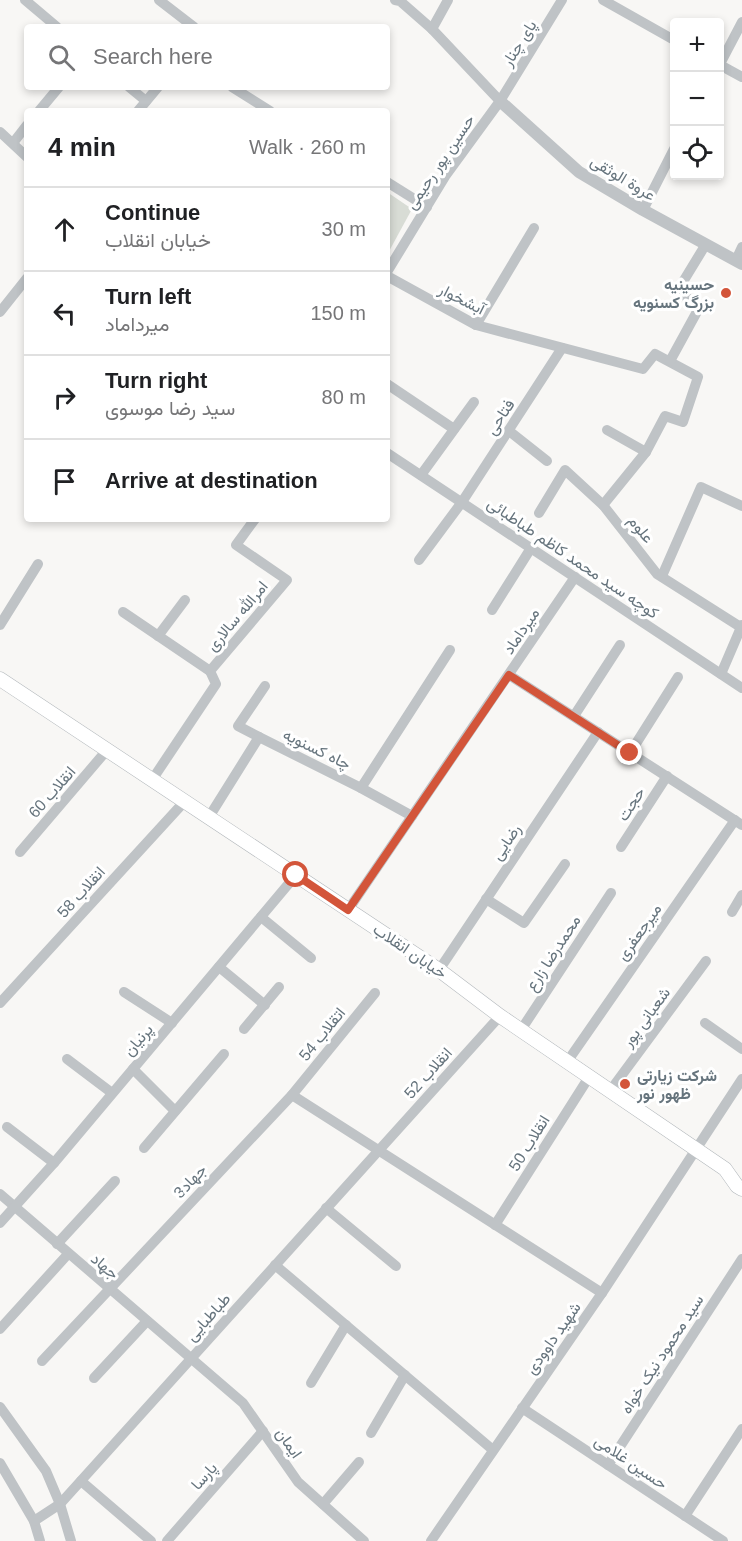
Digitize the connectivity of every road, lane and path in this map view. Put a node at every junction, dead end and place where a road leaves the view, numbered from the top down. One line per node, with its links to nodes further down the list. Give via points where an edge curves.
1 (25, 0): 8 (street)
2 (159, 0): 9 (street)
3 (395, 0): 10 (street)
4 (448, 0): 10 (street)
5 (562, 0): 20 (street, پای چنار)
6 (603, 0): 11 (street)
7 (742, 22): 12 (street)
8 (53, 24)
9 (190, 24)
10 (432, 29): 20 (street)
11 (670, 37)
12 (724, 57)
13 (724, 67): 14 (street)
14 (742, 77)
15 (56, 90): 21 (street)
16 (133, 90): 19 (street)
17 (155, 90): 19 (street)
18 (237, 90): 23 (street)
19 (146, 101): 22 (street)
20 (500, 101): 30 (street, حسین پور رحیمی); 31 (street, عروة الوثقی, via 579,172)
21 (42, 108)
22 (140, 108)
23 (265, 108)
24 (24, 129): 26 (street)
25 (0, 132): 26 (street)
26 (13, 143): 27 (street)
27 (24, 154)
28 (670, 159): 31 (street)
29 (390, 184): 30 (street)
30 (427, 207): 36 (street, حسین پور رحیمی)
31 (643, 210): 33 (street, عروة الوثقی)
32 (534, 228): 40 (street)
33 (706, 244): 35 (street, عروة الوثقی); 42 (street, via 678,290 699,308)
34 (742, 247): 35 (street)
35 (739, 262)
36 (390, 269)
37 (390, 276): 40 (street, آبشخوار)
38 (24, 282): 39 (street)
39 (0, 312)
40 (477, 325): 41 (street, آبشخوار)
41 (562, 348): 42 (street, آبشخوار, via 643,369 656,354); 47 (street, فتاحی)
42 (670, 362): 48 (street, via 698,377 683,422 666,416)
43 (390, 386): 45 (street)
44 (474, 402): 45 (street)
45 (454, 429): 51 (street)
46 (607, 430): 48 (street)
47 (509, 431): 50 (street); 52 (street, فتاحی)
48 (646, 452): 53 (street)
49 (390, 455): 51 (street, کوچه سید محمد کاظم طباطبائی)
50 (547, 461)
51 (421, 475): 52 (street, کوچه سید محمد کاظم طباطبائی)
52 (462, 502): 57 (street, کوچه سید محمد کاظم طباطبائی); 58 (street, فتاحی)
53 (603, 505): 55 (street, علوم, via 565,470); 60 (street, علوم)
54 (742, 506): 60 (street, via 701,487)
55 (539, 513)
56 (253, 522): 70 (street, امرالله سالاری, via 236,545 287,580)
57 (531, 548): 61 (street, کوچه سید محمد کاظم طباطبائی); 63 (street)
58 (419, 560)
59 (38, 564): 65 (street)
60 (662, 576): 66 (street, علوم)
61 (576, 577): 71 (street, کوچه سید محمد کاظم طباطبائی); 72 (street, میرداماد)
62 (185, 600): 67 (street)
63 (492, 610)
64 (123, 612): 67 (street)
65 (0, 625)
66 (742, 627): 71 (street)
67 (158, 636): 70 (street)
68 (621, 645): 77 (street)
69 (450, 650): 84 (street)
70 (210, 671): 83 (street, امرالله سالاری, via 216,684)
71 (721, 674): 76 (street, کوچه سید محمد کاظم طباطبائی)
72 (509, 675): 77 (street); 86 (street, میرداماد)
73 (678, 677): 81 (street)
74 (2, 686): 80 (main road, خیابان انقلاب)
75 (265, 686): 79 (street, via 238,726)
76 (742, 688)
77 (574, 716): 78 (street)
78 (598, 732): 81 (street); 95 (street, رضایی)
79 (259, 737): 84 (street, چاه کسنویه); 87 (street, چاه کسنویه)
80 (108, 750): 83 (main road, خیابان انقلاب); 90 (street, انقلاب 60)
81 (630, 753): 82 (street)
82 (667, 776): 88 (street); 89 (street, حجت)
83 (152, 780): 85 (main road, خیابان انقلاب)
84 (362, 788): 86 (street, چاه کسنویه)
85 (185, 801): 87 (main road, خیابان انقلاب); 106 (street, انقلاب 58)
86 (412, 816): 96 (street, میرداماد)
87 (209, 817): 92 (main road, خیابان انقلاب)
88 (739, 822): 116 (street, میرجعفری)
89 (621, 847)
90 (20, 852)
91 (565, 864): 95 (street, via 524,923)
92 (296, 875): 96 (main road, خیابان انقلاب); 98 (street, پرنیان)
93 (611, 893): 112 (street, محمدرضا زارع)
94 (742, 895): 97 (street)
95 (486, 899): 102 (street, رضایی)
96 (348, 910): 102 (main road, خیابان انقلاب)
97 (732, 912)
98 (261, 917): 99 (street); 101 (street, پرنیان)
99 (311, 958)
100 (706, 961): 120 (street, شعبانی پور)
101 (219, 967): 107 (street); 109 (street, پرنیان)
102 (439, 970): 108 (main road, خیابان انقلاب)
103 (279, 987): 107 (street)
104 (124, 992): 109 (street)
105 (375, 993): 122 (street, اتقلاب 54)
106 (0, 1003)
107 (265, 1005): 111 (street)
108 (500, 1016): 112 (main road, خیابان انقلاب); 127 (street, انقلاب 52)
109 (172, 1023): 117 (street, پرنیان)
110 (705, 1023): 113 (street)
111 (244, 1029)
112 (521, 1030): 116 (main road, خیابان انقلاب)
113 (742, 1049)
114 (224, 1054): 123 (street)
115 (67, 1059): 121 (street)
116 (567, 1062): 118 (main road, خیابان انقلاب)
117 (133, 1069): 121 (street, پرنیان); 123 (street)
118 (589, 1077): 120 (main road, خیابان انقلاب); 137 (street, انقلاب 50)
119 (742, 1079): 126 (street, شهید داوودی)
120 (610, 1091): 126 (main road, خیابان انقلاب)
121 (112, 1093): 128 (street, پرنیان)
122 (292, 1095): 127 (street); 143 (street, جهاد3)
123 (176, 1111): 125 (street)
124 (7, 1127): 128 (street)
125 (144, 1148)
126 (697, 1150): 129 (main road, خیابان انقلاب); 144 (street, شهید داوودی)
127 (379, 1151): 135 (street, طباطبایی); 137 (street)
128 (54, 1163): 134 (street, پرنیان)
129 (725, 1169): 130 (main road, خیابان انقلاب); 132 (main road, خیابان انقلاب)
130 (742, 1173)
131 (115, 1181): 138 (street)
132 (742, 1189)
133 (0, 1194): 134 (street, جهاد)
134 (15, 1207): 136 (street, پرنیان); 138 (street, جهاد)
135 (327, 1208): 141 (street, طباطبایی); 142 (street)
136 (0, 1223)
137 (495, 1225): 144 (street)
138 (57, 1244): 139 (street, جهاد)
139 (68, 1254): 143 (street, جهاد); 147 (street)
140 (742, 1259): 161 (street, سید محمود نیک خواه)
141 (275, 1265): 146 (street); 148 (street, طباطبایی)
142 (396, 1266)
143 (109, 1288): 145 (street, جهاد); 149 (street, جهاد3)
144 (602, 1293): 154 (street, شهید داوودی)
145 (147, 1322): 148 (street, جهاد); 151 (street)
146 (346, 1325): 150 (street); 152 (street)
147 (0, 1329)
148 (191, 1359): 156 (street, ایمان, via 243,1403); 162 (street, طباطبایی)
149 (42, 1361)
150 (405, 1375): 157 (street); 158 (street)
151 (94, 1378)
152 (311, 1383)
153 (0, 1407): 163 (street, via 46,1471)
154 (522, 1408): 158 (street, شهید داوودی); 161 (street, حسین غلامی)
155 (742, 1429): 165 (street)
156 (263, 1431): 164 (street, ایمان, via 298,1482); 170 (street, پارسا)
157 (371, 1433)
158 (493, 1450): 172 (street, شهید داوودی)
159 (359, 1462): 164 (street)
160 (0, 1465): 166 (street)
161 (608, 1465): 165 (street, حسین غلامی)
162 (81, 1481): 163 (street, طباطبایی); 169 (street)
163 (60, 1504): 166 (street, طباطبایی); 168 (street)
164 (323, 1504): 171 (street, ایمان)
165 (685, 1516): 173 (street, حسین غلامی)
166 (34, 1521): 167 (street)
167 (40, 1541)
168 (71, 1541)
169 (152, 1541)
170 (167, 1541)
171 (364, 1541)
172 (431, 1541)
173 (723, 1541)

